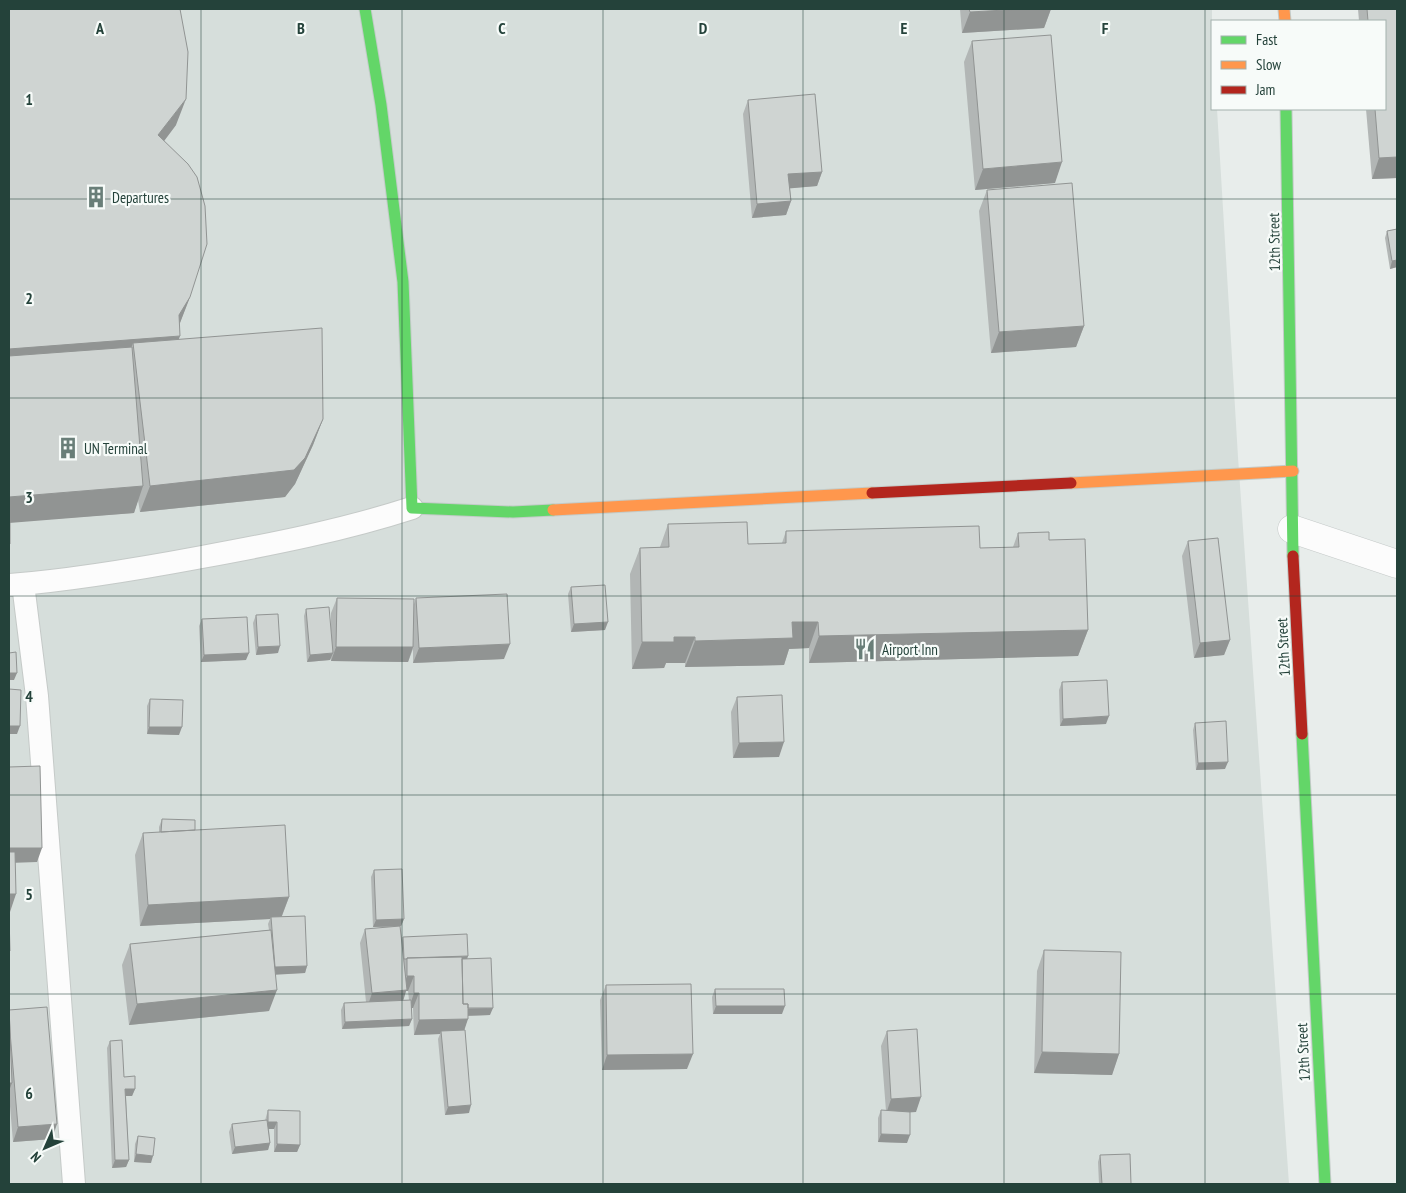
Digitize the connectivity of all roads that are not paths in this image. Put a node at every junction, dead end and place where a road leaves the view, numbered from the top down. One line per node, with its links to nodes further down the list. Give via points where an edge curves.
1 (365, 9): 4 (street, via 381,104 403,282)
2 (1286, 110): 3 (street, 12th Street)
3 (1294, 471): 4 (street, via 513,512); 5 (street, 12th Street)
4 (412, 508): 7 (lane, via 366,523 245,549 137,569)
5 (1292, 529): 6 (street); 9 (street, 12th Street)
6 (1397, 564)
7 (16, 584): 8 (lane, via 37,696)
8 (74, 1184)
9 (1325, 1184)

